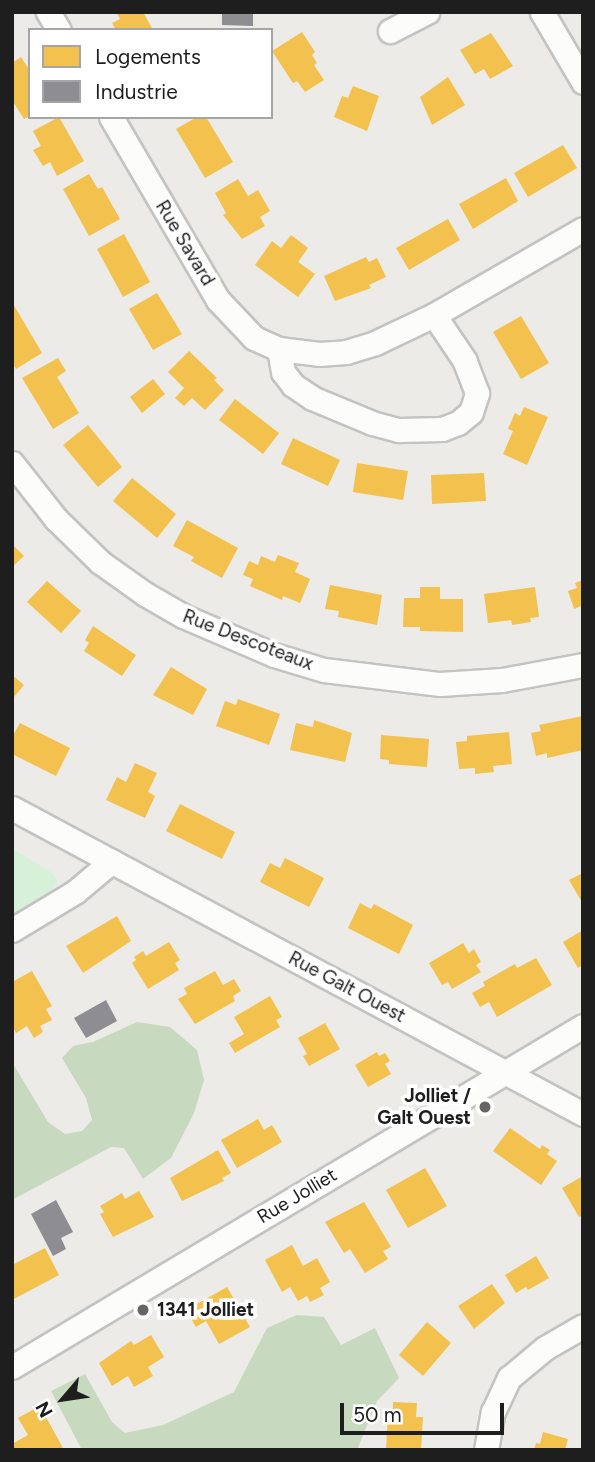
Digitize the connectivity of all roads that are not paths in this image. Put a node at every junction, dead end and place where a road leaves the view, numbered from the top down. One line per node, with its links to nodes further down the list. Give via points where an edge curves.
1 (48, 12): 4 (street)
2 (427, 12): 5 (street)
3 (542, 12): 6 (street)
4 (58, 28)
5 (390, 31)
6 (583, 82)
7 (112, 119): 10 (street, Rue Savard, via 218,300 254,338)
8 (583, 229): 9 (street, Rue Savard)
9 (434, 315): 10 (street, Rue Savard, via 346,352); 10 (street, via 466,361 477,393 471,412 442,429 399,429 372,423 312,398 283,372)
10 (279, 349)
11 (12, 463): 12 (street, Rue Descoteaux, via 56,519 100,562 183,616 274,655 324,670 440,684 502,680)
12 (583, 665)
13 (12, 808): 14 (street, Rue Galt Ouest)
14 (112, 861): 15 (street, via 75,892); 17 (street, Rue Galt Ouest)
15 (12, 930)
16 (583, 1026): 17 (street, Rue Jolliet)
17 (506, 1072): 18 (street, Rue Galt Ouest); 20 (street, Rue Jolliet)
18 (583, 1114)
19 (583, 1326): 21 (street, via 545,1348 509,1378 493,1412)
20 (12, 1367)
21 (486, 1450)

